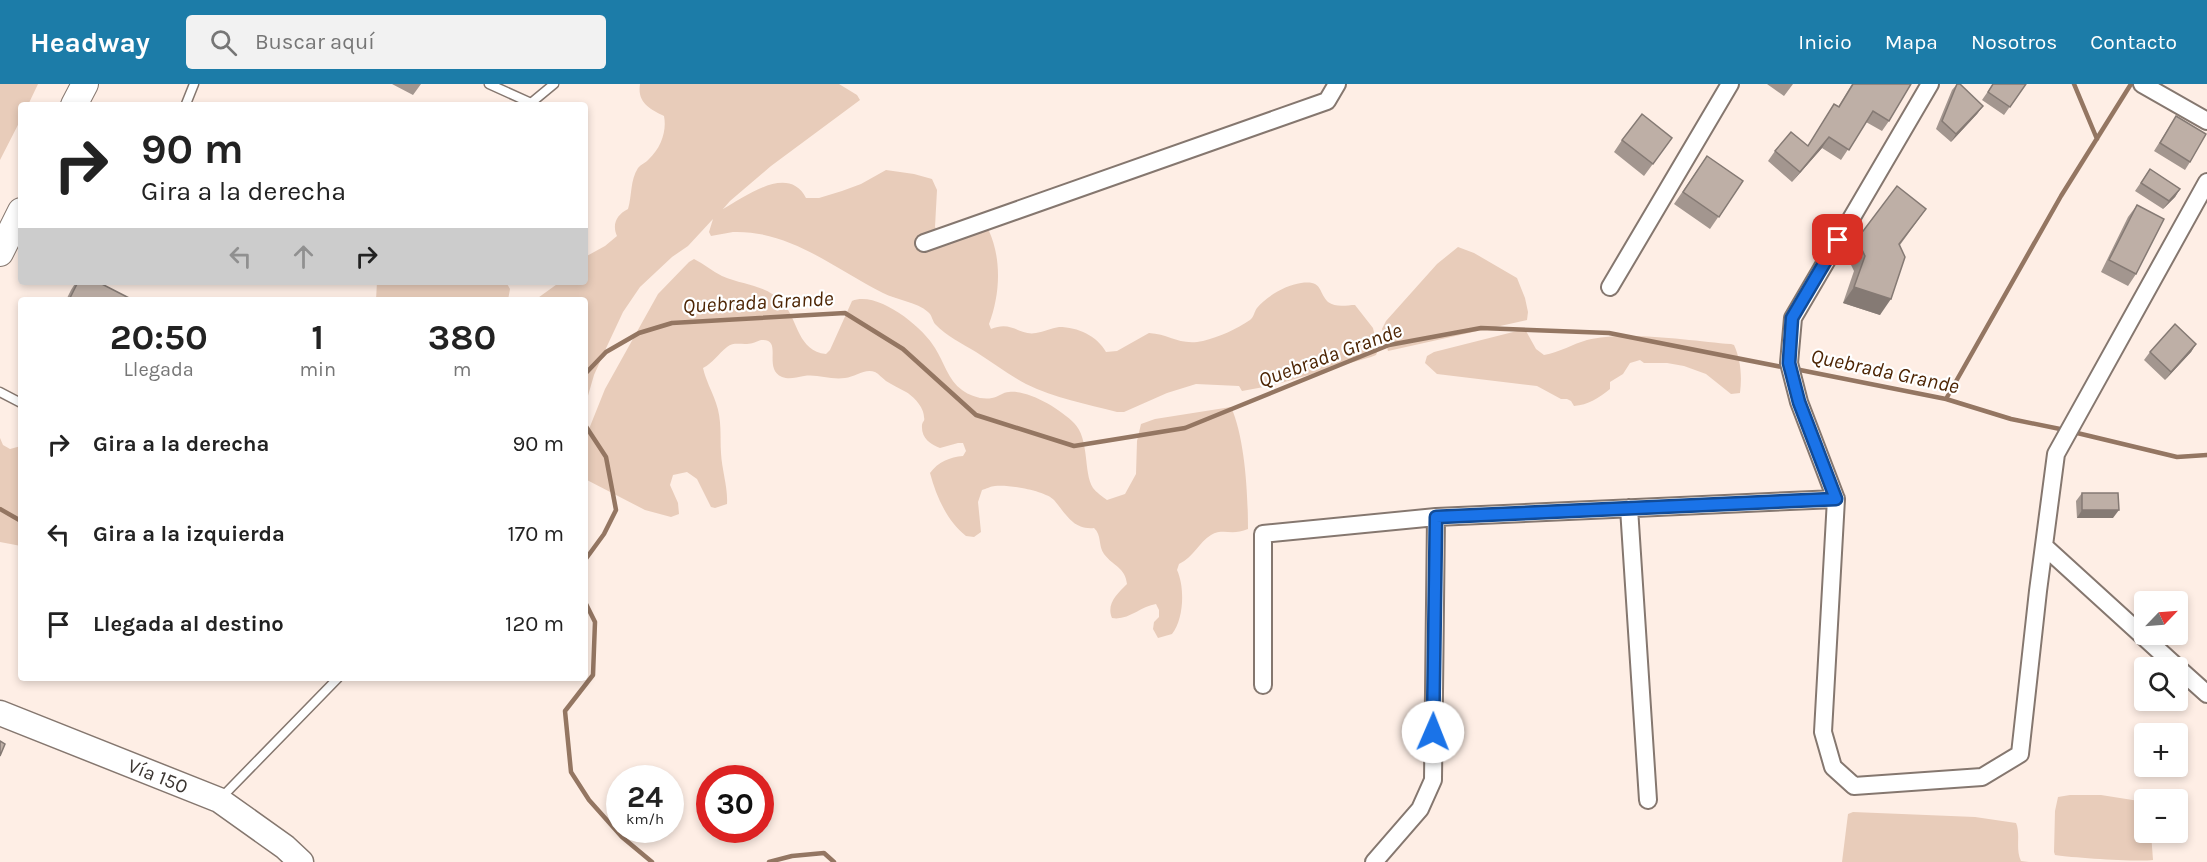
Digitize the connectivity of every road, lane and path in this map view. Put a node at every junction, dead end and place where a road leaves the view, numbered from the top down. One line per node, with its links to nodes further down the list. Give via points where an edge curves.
1 (85, 84): 9 (main road)
2 (194, 84): 10 (lane)
3 (489, 84): 11 (lane)
4 (555, 84): 12 (lane)
5 (1337, 84): 16 (street, via 1327,101)
6 (1730, 84): 18 (street)
7 (1930, 84): 21 (street, via 1792,318 1789,363 1799,402)
8 (2142, 84): 13 (street)
9 (76, 102)
10 (187, 102)
11 (529, 102)
12 (532, 102)
13 (2207, 122)
14 (2207, 182): 24 (street, via 2056,454)
15 (18, 217): 17 (main road)
16 (924, 243)
17 (0, 253)
18 (1610, 287)
19 (0, 392): 20 (lane)
20 (18, 401)
21 (1836, 499): 22 (street); 24 (street, via 1822,732 1833,767 1854,786 1982,777 2020,754)
22 (1629, 508): 23 (street); 32 (street)
23 (1436, 517): 28 (street, via 1263,534); 34 (street, via 1433,780 1420,809)
24 (2044, 546): 25 (street)
25 (2166, 657)
26 (2188, 677): 29 (street)
27 (335, 681): 31 (lane)
28 (1263, 685)
29 (2207, 694)
30 (0, 713): 31 (main road, Vía 150)
31 (219, 800): 33 (main road, Vía 150)
32 (1648, 800)
33 (300, 862)
34 (1374, 862)

